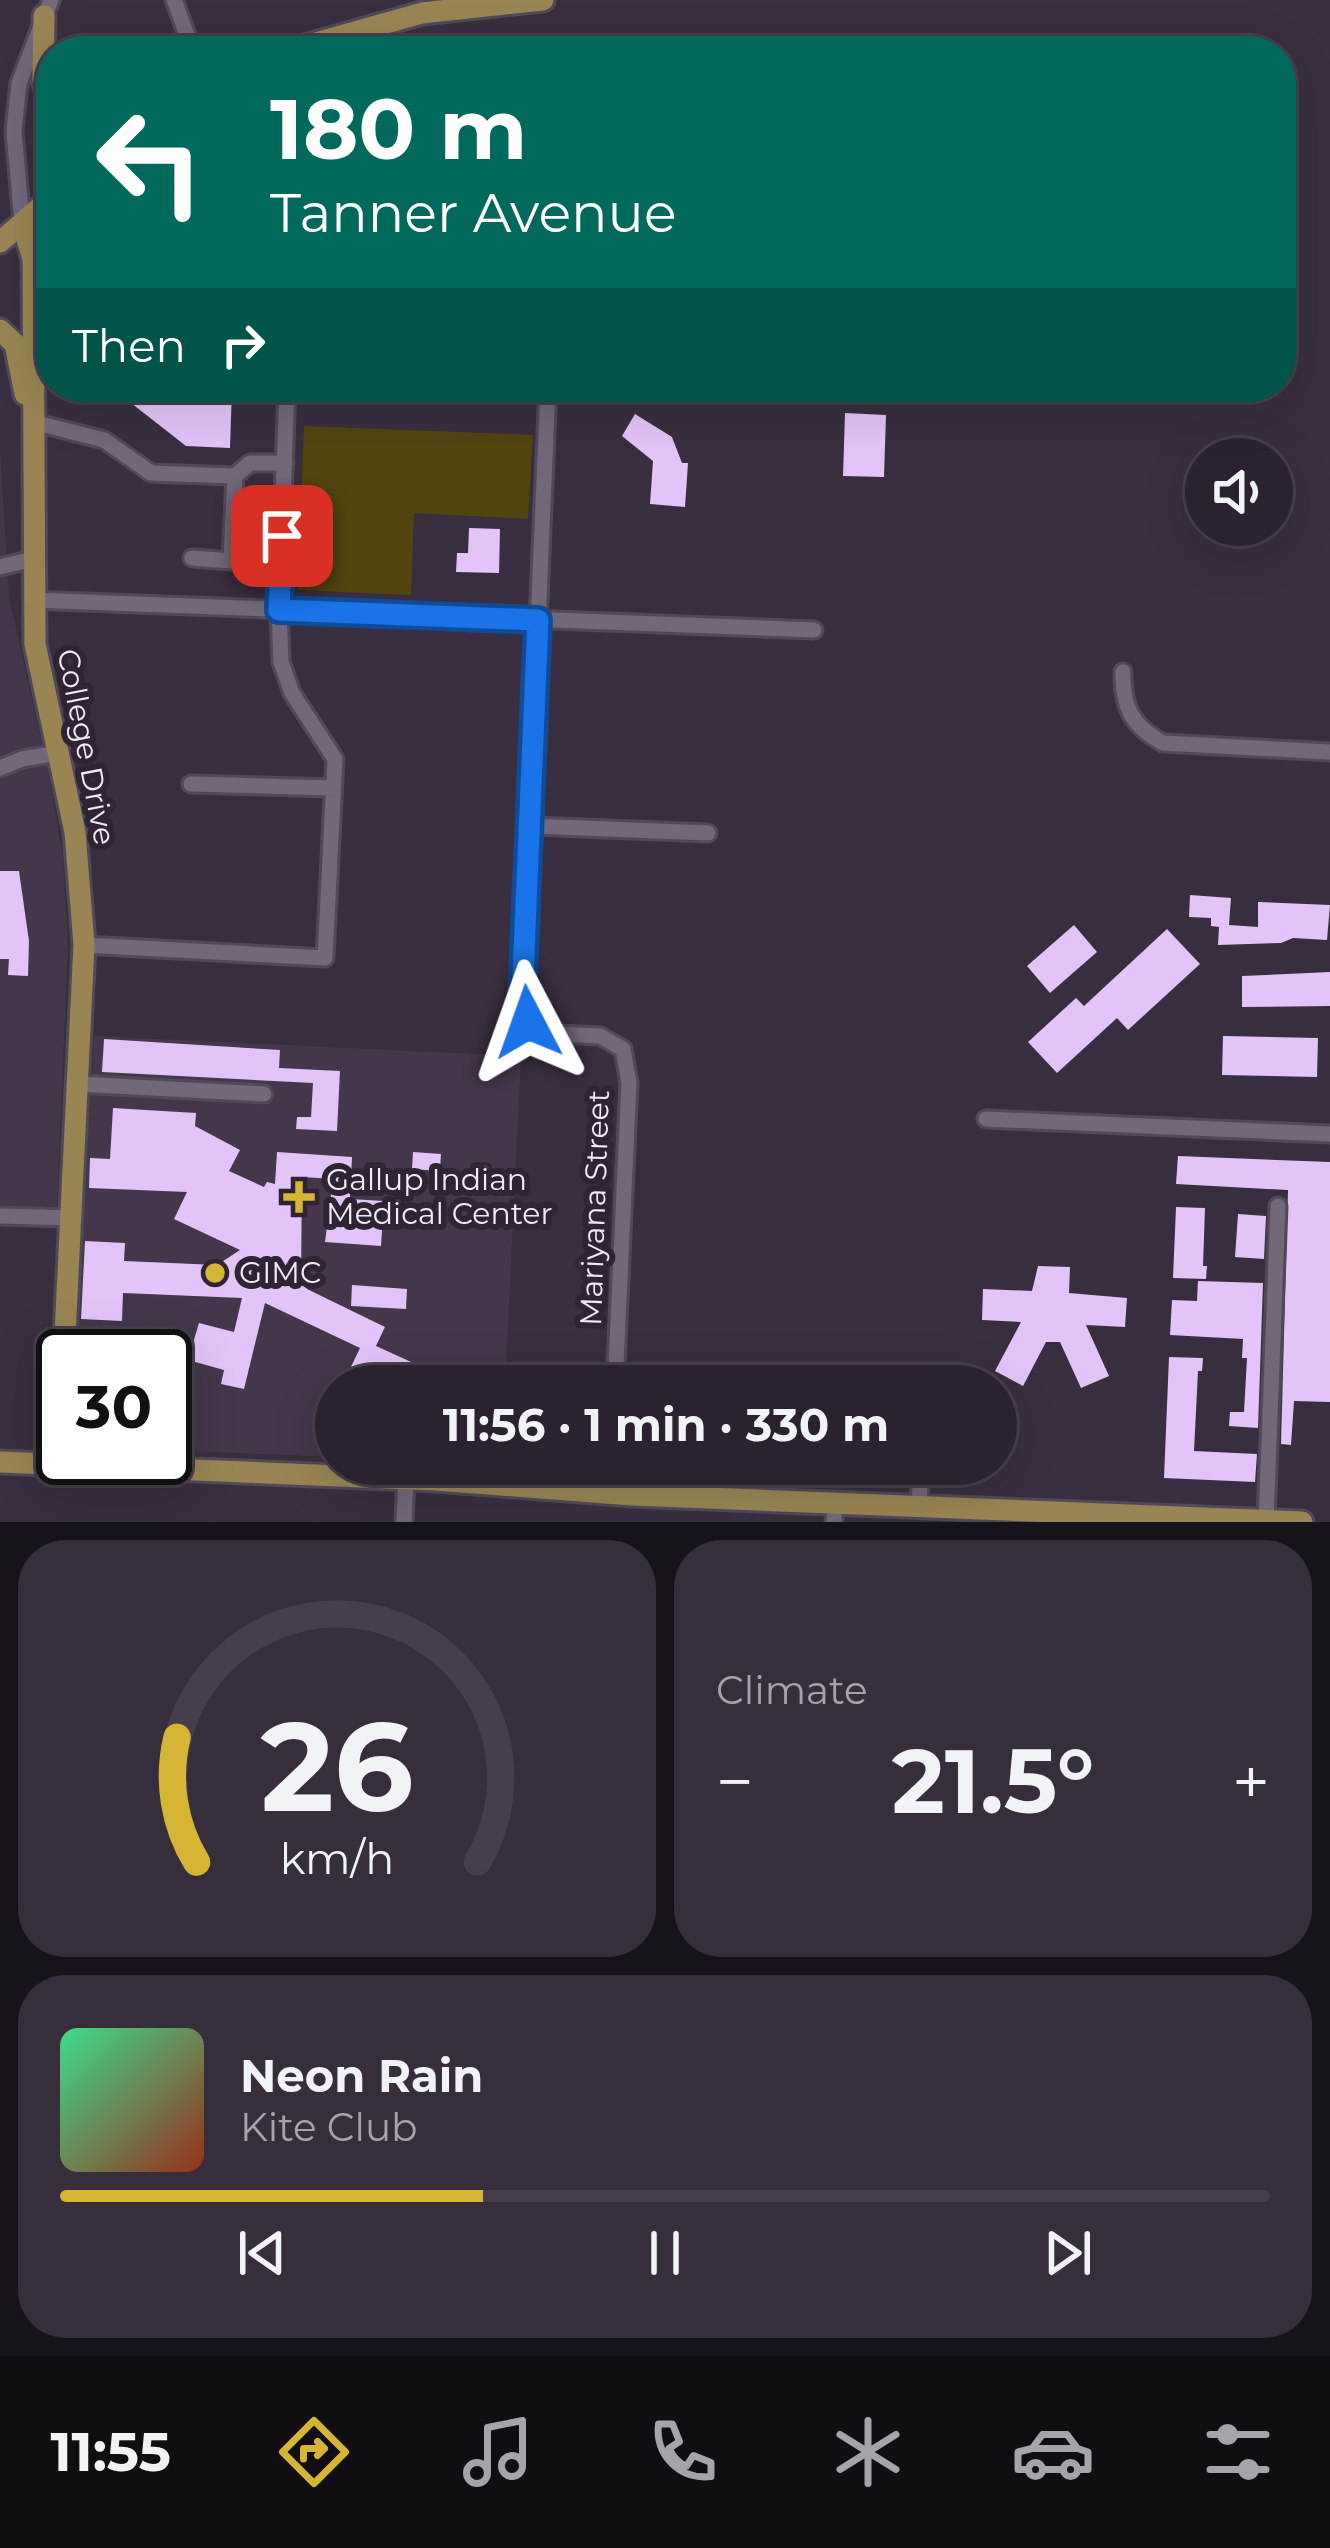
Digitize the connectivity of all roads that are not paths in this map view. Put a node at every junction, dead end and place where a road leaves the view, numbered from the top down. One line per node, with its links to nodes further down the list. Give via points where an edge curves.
1 (174, 0): 3 (street)
2 (543, 0): 4 (main road, via 422,13)
3 (188, 36)
4 (340, 36)
5 (36, 40): 7 (street, via 14,130)
6 (36, 211): 7 (main road)
7 (22, 223): 8 (main road); 12 (main road, College Drive, via 33,259)
8 (0, 242)
9 (0, 330): 12 (main road, via 16,344)
10 (286, 402): 13 (street)
11 (547, 402): 20 (street, Mariyana Street)
12 (33, 430): 14 (street, via 104,440 152,472); 16 (main road, College Drive)
13 (284, 463): 14 (street, via 250,463); 19 (street)
14 (235, 476): 15 (street, via 231,561)
15 (192, 558)
16 (33, 559): 17 (street); 18 (main road, College Drive)
17 (0, 567)
18 (32, 600): 19 (street); 24 (main road, College Drive)
19 (279, 610): 20 (street); 27 (street, via 281,662 334,758)
20 (538, 620): 21 (street); 28 (street, Mariyana Street)
21 (814, 630)
22 (1124, 672): 23 (street, via 1131,718 1162,743)
23 (1330, 752)
24 (58, 753): 25 (street); 30 (main road, College Drive, via 75,832)
25 (0, 768)
26 (191, 784): 27 (street)
27 (333, 788): 30 (street, via 325,958)
28 (532, 826): 29 (street); 39 (street, Mariyana Street, via 522,1000 528,1022 556,1034 600,1036 623,1049 629,1083)
29 (708, 833)
30 (84, 946): 31 (main road, College Drive)
31 (76, 1084): 32 (street); 37 (main road, College Drive)
32 (264, 1094)
33 (986, 1119): 34 (street)
34 (1330, 1135)
35 (1278, 1206): 51 (street)
36 (0, 1216): 37 (street)
37 (72, 1218): 38 (main road, College Drive)
38 (66, 1329)
39 (615, 1365)
40 (0, 1462): 41 (main road)
41 (36, 1463)
42 (192, 1470): 43 (main road)
43 (315, 1475)
44 (406, 1485): 52 (street)
45 (493, 1485): 48 (main road)
46 (610, 1485): 48 (street)
47 (920, 1485): 49 (street)
48 (609, 1493): 50 (main road)
49 (919, 1507): 50 (main road); 51 (main road)
50 (835, 1513)
51 (1266, 1521): 53 (main road)
52 (404, 1522)
53 (1302, 1522)

